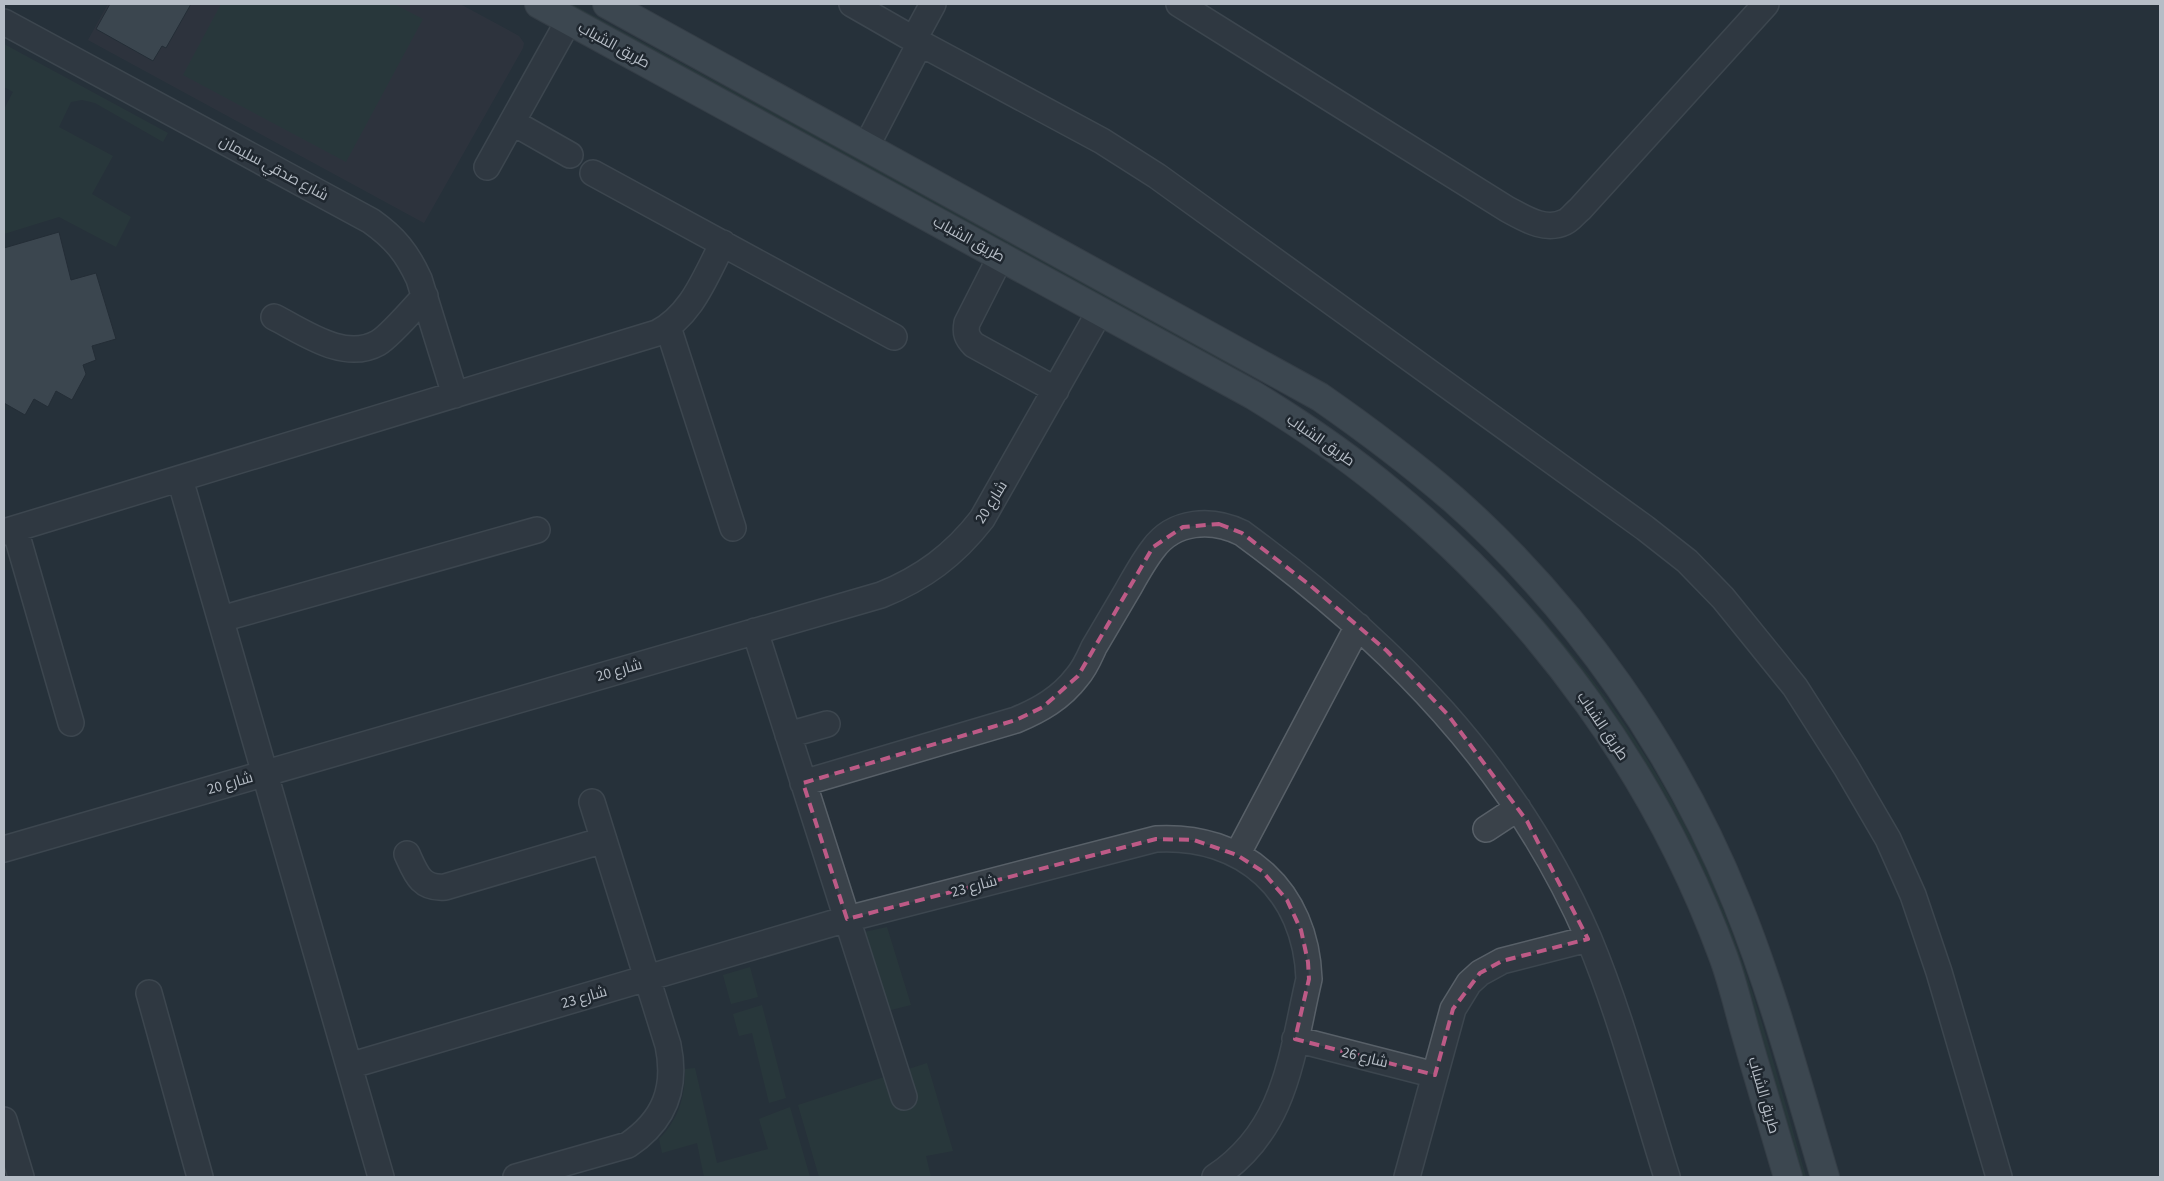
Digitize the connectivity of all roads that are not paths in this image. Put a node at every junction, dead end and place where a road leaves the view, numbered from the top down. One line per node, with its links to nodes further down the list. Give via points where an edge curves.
1 (539, 4): 7 (main road, طريق الشباب)
2 (608, 4): 11 (main road, طريق الشباب)
3 (852, 4): 9 (street)
4 (933, 4): 9 (street)
5 (1179, 4): 6 (street, via 1507,209 1543,225 1564,222 1580,209)
6 (1766, 4)
7 (569, 20): 10 (street); 16 (main road, طريق الشباب)
8 (4, 22): 17 (street, شارع صدقي سليمان, via 371,221 390,234 402,248 412,263)
9 (917, 41): 11 (street); 61 (street, via 1102,141 1201,206 1646,528 1687,561 1723,598 1794,687 1888,839 1913,895 1939,972)
10 (512, 122): 12 (street); 13 (street)
11 (866, 148): 60 (main road, طريق الشباب, via 1320,397 1389,447 1496,540 1583,639 1636,713 1665,758 1711,844 1756,951)
12 (570, 155)
13 (488, 167)
14 (593, 173): 15 (street)
15 (723, 244): 20 (street, via 687,309); 21 (street)
16 (1000, 256): 18 (main road, طريق الشباب); 22 (street, via 967,323 968,339)
17 (425, 296): 19 (street, via 379,342 362,348 338,348); 23 (street, شارع صدقي سليمان)
18 (1100, 310): 22 (street, شارع 20); 59 (main road, طريق الشباب, via 1253,395 1348,458 1436,531 1504,599 1549,652 1636,776 1705,911 1724,958)
19 (274, 317)
20 (668, 327): 23 (street); 25 (street)
21 (894, 336)
22 (1056, 390): 30 (street, شارع 20, via 982,519 941,563 881,595)
23 (455, 395): 24 (street)
24 (180, 479): 27 (street); 28 (street)
25 (733, 528)
26 (537, 530): 28 (street)
27 (10, 531): 31 (street)
28 (220, 619): 34 (street)
29 (1358, 626): 35 (street, via 1242,533 1213,523 1183,527 1154,548 1078,676 1056,699 1016,720); 37 (street, via 1448,715); 42 (street)
30 (755, 631): 33 (street); 34 (street, شارع 20)
31 (72, 723)
32 (827, 724): 33 (street)
33 (788, 735): 35 (street)
34 (265, 773): 40 (street, شارع 20); 48 (street)
35 (804, 783): 43 (street)
36 (592, 802): 39 (street)
37 (1518, 808): 38 (street); 44 (street, via 1549,860)
38 (1486, 829)
39 (604, 840): 41 (street, via 445,887 423,883 417,878); 45 (street)
40 (4, 849)
41 (407, 854)
42 (1237, 854): 43 (street, شارع 23, via 1194,840 1156,839); 47 (street, شارع 23, via 1262,871 1275,885 1287,900 1301,930 1309,979)
43 (847, 919): 45 (street, شارع 23); 50 (street)
44 (1588, 938): 49 (street, via 1508,958 1480,973 1459,996 1453,1009); 58 (street, via 1619,1021)
45 (647, 978): 48 (street, شارع 23); 55 (street, via 671,1060 670,1090 659,1116 628,1145)
46 (148, 993): 53 (street)
47 (1295, 1039): 49 (street, شارع 26); 56 (street, شارع 23, via 1285,1082 1272,1116 1252,1146)
48 (349, 1066): 54 (street)
49 (1435, 1075): 57 (street)
50 (904, 1097)
51 (4, 1120): 52 (street)
52 (21, 1177)
53 (200, 1177)
54 (381, 1177)
55 (520, 1177)
56 (1216, 1177)
57 (1407, 1177)
58 (1667, 1177)
59 (1788, 1177)
60 (1825, 1177)
61 (1999, 1177)

